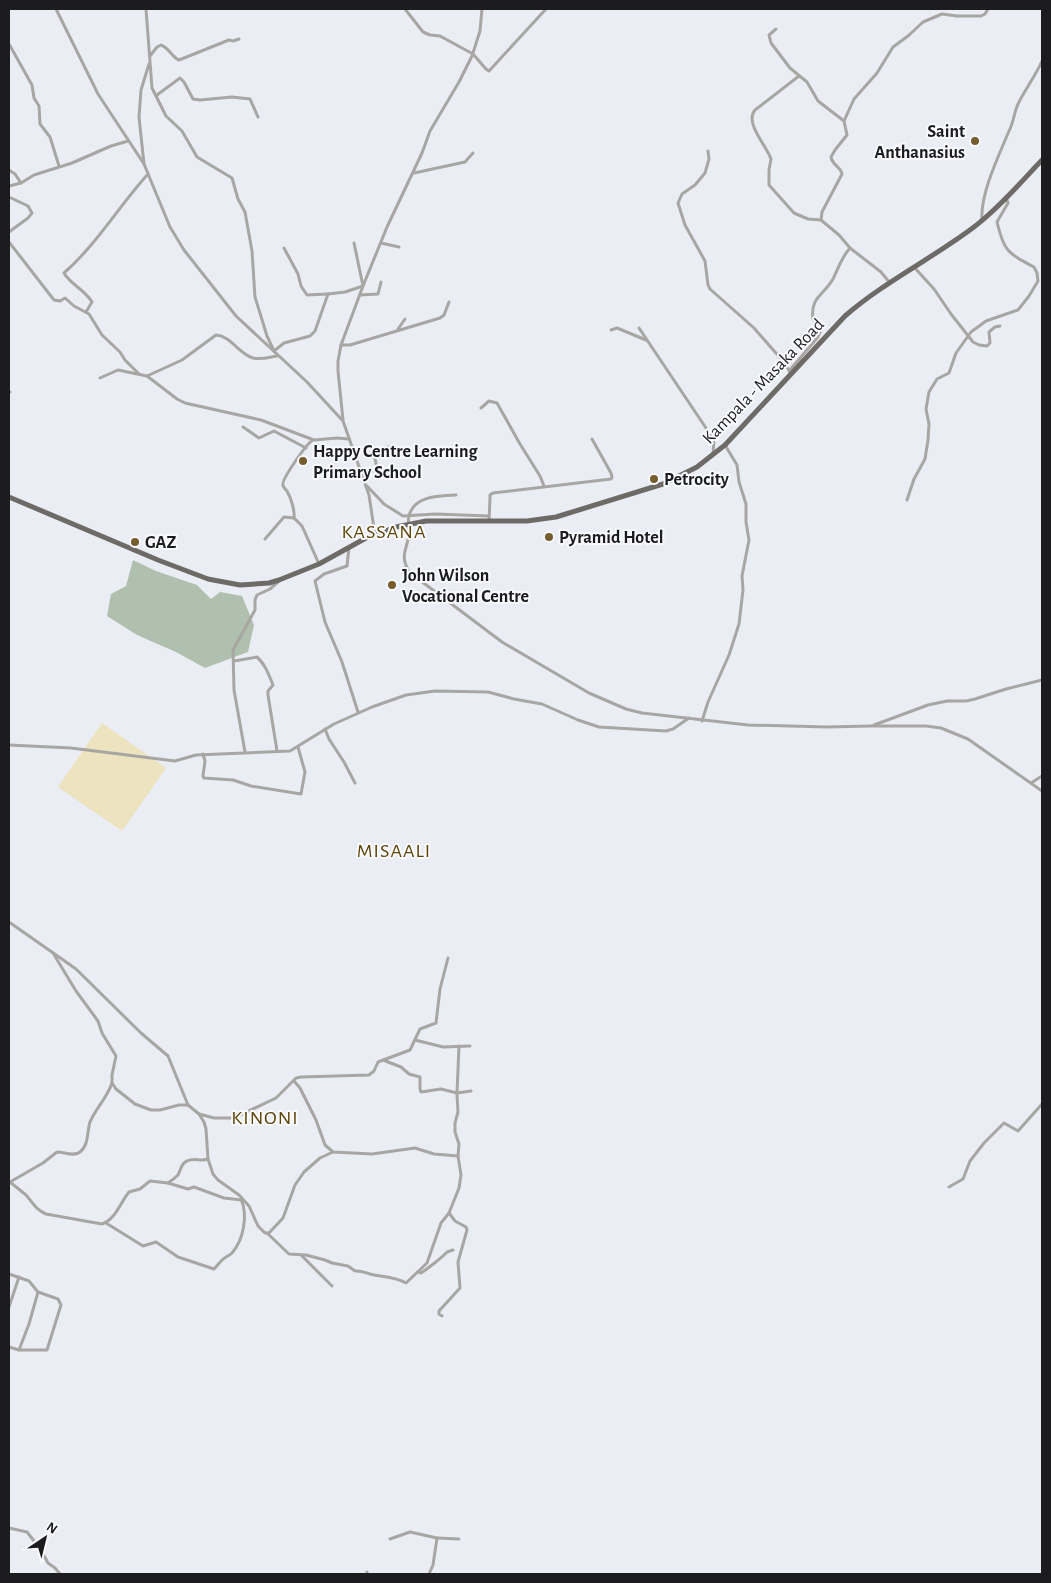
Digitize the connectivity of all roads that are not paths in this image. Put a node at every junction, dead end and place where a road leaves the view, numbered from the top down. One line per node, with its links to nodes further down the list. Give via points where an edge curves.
1 (56, 9): 18 (street, via 94,87)
2 (146, 9): 11 (street)
3 (405, 9): 10 (street, via 427,35 440,36)
4 (482, 9): 10 (street)
5 (546, 9): 10 (street, via 489,71)
6 (988, 9): 17 (street, via 981,16 942,14 923,22 893,47 877,73 854,99)
7 (776, 28): 14 (street, via 769,35 770,43)
8 (239, 40): 11 (street, via 229,40 179,60 161,46)
9 (9, 44): 23 (street, via 32,85 39,106 40,124 50,138)
10 (473, 54): 25 (street, via 430,131)
11 (150, 56): 13 (street)
12 (1042, 61): 32 (street, via 1019,101 1002,144 982,209)
13 (150, 62): 15 (street, via 152,88); 22 (street, via 141,90 139,117)
14 (799, 76): 17 (street, via 807,82 820,104); 31 (street, via 755,110 752,119 771,159 769,185 794,213 808,220)
15 (157, 95): 16 (street, via 180,78 193,99 250,99); 56 (street, via 166,116 182,131 197,157 233,179 245,212 255,297)
16 (258, 117)
17 (844, 121): 31 (street, via 847,135 831,158 842,174)
18 (128, 141): 22 (street); 23 (street)
19 (708, 152): 58 (street, via 709,160 702,176 679,199 678,206 685,225 705,261 710,289 754,328)
20 (473, 153): 25 (street, via 465,162)
21 (1042, 160): 29 (main road, Kampala - Masaka Road)
22 (144, 164): 26 (street)
23 (60, 166): 27 (street)
24 (9, 170): 27 (street)
25 (413, 173): 36 (street)
26 (148, 174): 47 (street, via 64,273 92,302); 56 (street, via 167,220 184,250 236,316)
27 (21, 183): 28 (street)
28 (9, 186)
29 (1006, 196): 32 (main road, Kampala - Masaka Road); 53 (street, via 1008,203 997,222 1003,245 1034,267 1038,281 1018,310 986,321)
30 (9, 197): 33 (street, via 28,206 32,213)
31 (821, 220): 39 (street)
32 (982, 220): 40 (main road, Kampala - Masaka Road)
33 (9, 232)
34 (9, 242): 47 (street, via 54,300 65,298)
35 (354, 243): 43 (street)
36 (381, 243): 37 (street); 43 (street)
37 (399, 247)
38 (284, 248): 44 (street, via 307,295)
39 (850, 248): 42 (street); 58 (street, via 813,306 813,319 822,328 818,337)
40 (914, 267): 42 (main road, Kampala - Masaka Road); 53 (street)
41 (381, 282): 45 (street, via 378,294)
42 (891, 283): 58 (main road, Kampala - Masaka Road, via 845,316)
43 (363, 286): 44 (street); 45 (street)
44 (328, 294): 56 (street, via 315,331 310,336 284,343)
45 (360, 295): 55 (street)
46 (449, 302): 51 (street, via 440,318)
47 (86, 312): 59 (street, via 102,335)
48 (405, 319): 51 (street)
49 (1000, 326): 53 (street, via 989,332 990,343 987,346 973,342)
50 (640, 328): 54 (street)
51 (398, 330): 55 (street)
52 (612, 330): 54 (street, via 617,328)
53 (968, 335): 77 (street, via 956,353 949,373 935,382 929,392 925,459)
54 (646, 340): 71 (street, via 714,440)
55 (341, 345): 63 (street, via 338,362)
56 (274, 351): 57 (street)
57 (277, 356): 60 (street, via 254,358 224,337 216,336 182,360); 63 (street, via 307,382)
58 (790, 372): 68 (main road, Kampala - Masaka Road)
59 (139, 374): 60 (street); 61 (street, via 118,370)
60 (147, 376): 67 (street, via 181,402 261,420)
61 (100, 378)
62 (481, 408): 74 (street, via 488,402 497,403)
63 (343, 421): 65 (street)
64 (243, 426): 70 (street, via 258,438 274,431)
65 (349, 439): 67 (street); 72 (street)
66 (592, 439): 74 (street, via 611,473 611,479)
67 (314, 440): 70 (street)
68 (725, 445): 71 (main road, Kampala - Masaka Road); 91 (street, via 737,465 746,504 749,540 742,576 739,624)
69 (388, 447): 72 (street, via 374,453 377,470)
70 (306, 448): 79 (street, via 283,481)
71 (713, 455): 80 (main road, Kampala - Masaka Road, via 663,484 578,511 534,520)
72 (362, 476): 73 (street)
73 (365, 484): 78 (street, via 389,508); 82 (street)
74 (544, 486): 80 (street, via 492,494)
75 (456, 494): 78 (street, via 428,497)
76 (9, 497): 86 (main road, Kampala - Masaka Road, via 208,579 240,585)
77 (907, 500)
78 (408, 517): 80 (street, via 435,514); 81 (street)
79 (294, 518): 83 (street, via 284,517 278,521); 85 (street, via 302,526)
80 (490, 518): 81 (main road, Kampala - Masaka Road)
81 (409, 524): 82 (main road, Kampala - Masaka Road); 90 (street, via 403,554 409,572 502,642 610,703 642,713)
82 (375, 534): 84 (main road, Kampala - Masaka Road)
83 (265, 539)
84 (349, 547): 85 (main road, Kampala - Masaka Road); 89 (street, via 347,566 324,574 315,581 325,622)
85 (319, 564): 86 (main road, Kampala - Masaka Road)
86 (279, 580): 87 (street, via 257,595 255,610 234,647)
87 (234, 660): 96 (street, via 256,657 269,674 273,685 268,695); 97 (street, via 234,690)
88 (1042, 680): 92 (street, via 966,701 933,704)
89 (358, 712): 90 (street, via 406,694 464,691 488,692 542,704 599,727 666,731); 93 (street)
90 (689, 718): 91 (street)
91 (702, 721): 92 (street, via 785,727)
92 (871, 726): 101 (street, via 926,726 954,732)
93 (325, 730): 95 (street); 100 (street)
94 (9, 744): 98 (street, via 176,761)
95 (298, 747): 96 (street); 98 (street, via 305,772 301,794 233,780 204,778 206,761)
96 (277, 751): 97 (street)
97 (245, 752): 98 (street)
98 (203, 754)
99 (1042, 776): 101 (street)
100 (355, 783)
101 (1031, 783): 102 (street)
102 (1042, 790)
103 (9, 922): 104 (street)
104 (53, 952): 111 (street, via 76,992 98,1021 116,1056); 115 (street, via 76,969 168,1056)
105 (448, 958): 106 (street, via 436,1023 420,1029)
106 (415, 1040): 107 (street, via 443,1047); 109 (street, via 410,1050)
107 (458, 1046): 108 (street); 113 (street)
108 (470, 1046)
109 (383, 1060): 110 (street, via 369,1075 301,1077); 113 (street, via 420,1077 421,1092 441,1089)
110 (294, 1081): 116 (street, via 276,1098 234,1118); 117 (street, via 326,1145)
111 (112, 1083): 115 (street, via 142,1108 160,1110); 120 (street, via 90,1121 86,1143 80,1152 57,1152)
112 (470, 1091): 113 (street)
113 (457, 1093): 118 (street, via 458,1112 454,1122)
114 (1042, 1104): 122 (street, via 1018,1131 1004,1123 970,1161 963,1179)
115 (188, 1106): 116 (street)
116 (198, 1114): 119 (street, via 206,1129)
117 (333, 1152): 118 (street, via 372,1154 419,1148 430,1153); 127 (street, via 304,1172 295,1185 283,1218)
118 (458, 1156): 125 (street, via 460,1188)
119 (208, 1159): 121 (street, via 187,1161); 123 (street, via 218,1180)
120 (9, 1182): 126 (street, via 46,1214)
121 (168, 1183): 124 (street); 126 (street, via 150,1181 130,1192)
122 (949, 1187)
123 (239, 1195): 124 (street); 127 (street, via 249,1206 258,1226)
124 (242, 1200): 126 (street, via 245,1220 239,1238 231,1254 214,1269 178,1256 156,1242 143,1246)
125 (450, 1213): 128 (street, via 441,1223); 138 (street, via 467,1230 458,1262 459,1291 439,1311)
126 (106, 1223)
127 (267, 1233): 130 (street, via 289,1254)
128 (432, 1248): 131 (street); 132 (street, via 429,1260)
129 (453, 1250): 131 (street)
130 (301, 1255): 132 (street, via 406,1283); 135 (street)
131 (434, 1261): 132 (street, via 421,1273)
132 (418, 1272)
133 (9, 1274): 134 (street)
134 (19, 1277): 136 (street, via 30,1282); 137 (street)
135 (332, 1286)
136 (38, 1292): 140 (street); 140 (street, via 61,1303 47,1350)
137 (9, 1307)
138 (442, 1316)
139 (9, 1347): 140 (street)
140 (19, 1350)
141 (9, 1528): 145 (street, via 27,1532)
142 (437, 1538): 143 (street, via 410,1532); 144 (street); 146 (street)
143 (390, 1539)
144 (459, 1540)
145 (60, 1574)
146 (429, 1574)

